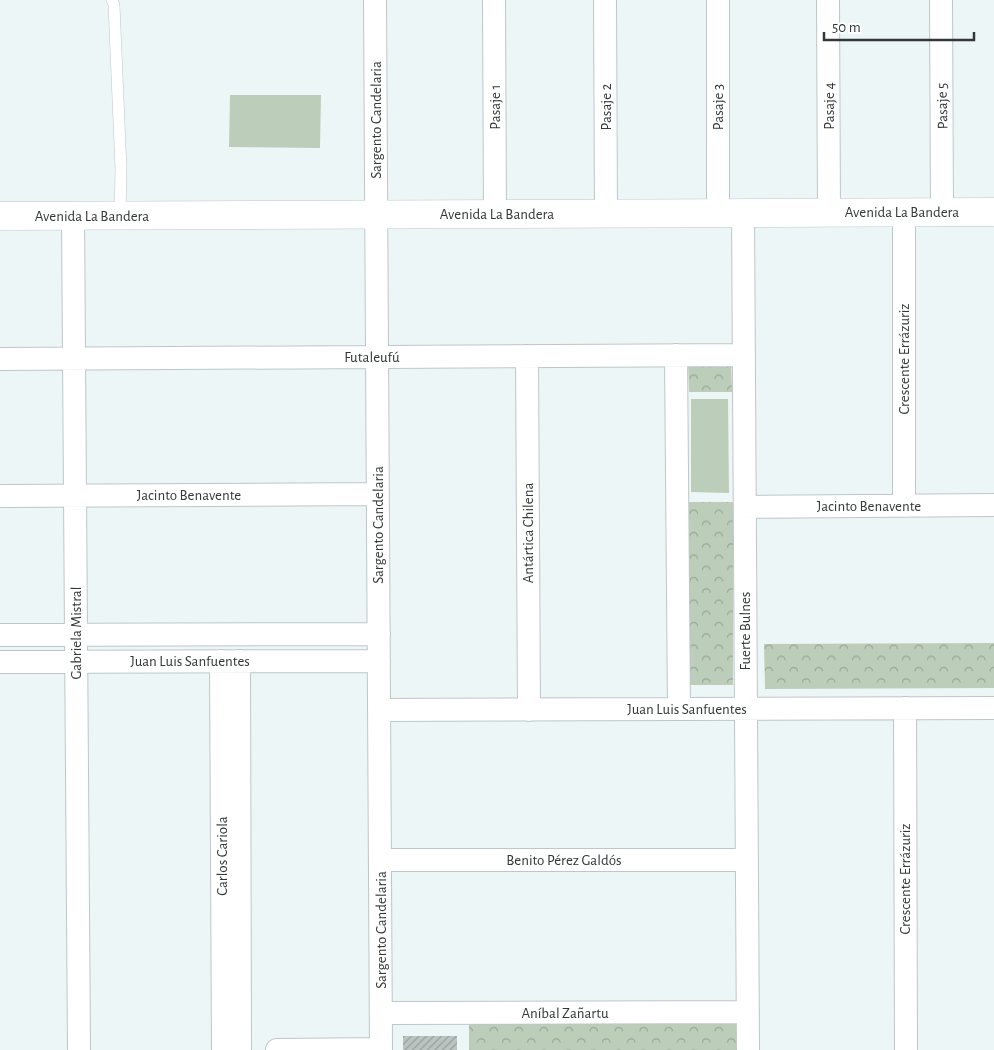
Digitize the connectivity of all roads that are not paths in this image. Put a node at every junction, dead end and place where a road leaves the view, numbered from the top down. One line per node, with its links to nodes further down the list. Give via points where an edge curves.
1 (112, 0): 18 (lane)
2 (375, 0): 15 (street, Sargento Candelaria)
3 (494, 0): 13 (street, Pasaje 1)
4 (605, 0): 14 (street, Pasaje 2)
5 (718, 0): 12 (street, Pasaje 3)
6 (828, 0): 8 (street, Pasaje 4)
7 (940, 0): 10 (street, Pasaje 5)
8 (830, 212): 9 (street, Avenida La Bandera); 12 (street, Avenida La Bandera)
9 (904, 212): 10 (street, Avenida La Bandera); 29 (street, Crescente Errázuriz)
10 (942, 212): 11 (street, Avenida La Bandera)
11 (994, 212)
12 (730, 213): 14 (street, Avenida La Bandera); 20 (street, Fuerte Bulnes)
13 (495, 214): 14 (street, Avenida La Bandera); 15 (street, Avenida La Bandera)
14 (606, 214)
15 (376, 215): 18 (street, Avenida La Bandera); 22 (street, Sargento Candelaria)
16 (0, 216): 17 (street, Avenida La Bandera)
17 (73, 216): 18 (street, Avenida La Bandera); 23 (street, Gabriela Mistral)
18 (120, 216)
19 (676, 355): 20 (street, Futaleufú); 21 (street, Futaleufú); 40 (street)
20 (744, 355): 30 (street, Fuerte Bulnes)
21 (527, 356): 22 (street, Futaleufú); 43 (street, Antártica Chilena)
22 (378, 357): 23 (street, Futaleufú); 25 (street, Sargento Candelaria)
23 (74, 358): 24 (street, Futaleufú); 26 (street, Gabriela Mistral)
24 (0, 359)
25 (378, 494): 26 (street, Jacinto Benavente); 31 (street, Sargento Candelaria)
26 (75, 495): 27 (street, Jacinto Benavente); 32 (street, Gabriela Mistral)
27 (0, 496)
28 (994, 505): 29 (street, Jacinto Benavente)
29 (904, 506): 30 (street, Jacinto Benavente)
30 (745, 507): 41 (street, Fuerte Bulnes)
31 (379, 634): 32 (street, Juan Luis Sanfuentes); 35 (street, Sargento Candelaria)
32 (76, 635): 33 (street, Juan Luis Sanfuentes); 37 (street, Gabriela Mistral)
33 (0, 636)
34 (230, 661): 35 (street, Juan Luis Sanfuentes); 37 (street, Juan Luis Sanfuentes); 49 (street, Carlos Cariola); 50 (street, Carlos Cariola)
35 (379, 661): 42 (street, Sargento Candelaria)
36 (0, 662): 37 (street, Juan Luis Sanfuentes)
37 (76, 662): 48 (street, Gabriela Mistral)
38 (905, 708): 39 (street, Juan Luis Sanfuentes); 41 (street, Juan Luis Sanfuentes); 54 (street, Crescente Errázuriz)
39 (994, 708)
40 (679, 709): 41 (street, Juan Luis Sanfuentes); 43 (street, Juan Luis Sanfuentes)
41 (746, 709): 45 (street, Fuerte Bulnes)
42 (379, 710): 43 (street, Juan Luis Sanfuentes); 44 (street, Sargento Candelaria)
43 (530, 710)
44 (380, 860): 45 (street, Benito Pérez Galdós); 47 (street, Sargento Candelaria)
45 (747, 860): 46 (street, Fuerte Bulnes)
46 (748, 1012): 47 (street, Aníbal Zañartu); 53 (street, Fuerte Bulnes)
47 (381, 1014): 52 (street, Sargento Candelaria)
48 (79, 1050)
49 (223, 1050)
50 (240, 1050)
51 (277, 1050): 52 (street)
52 (381, 1050)
53 (748, 1050)
54 (906, 1050)

